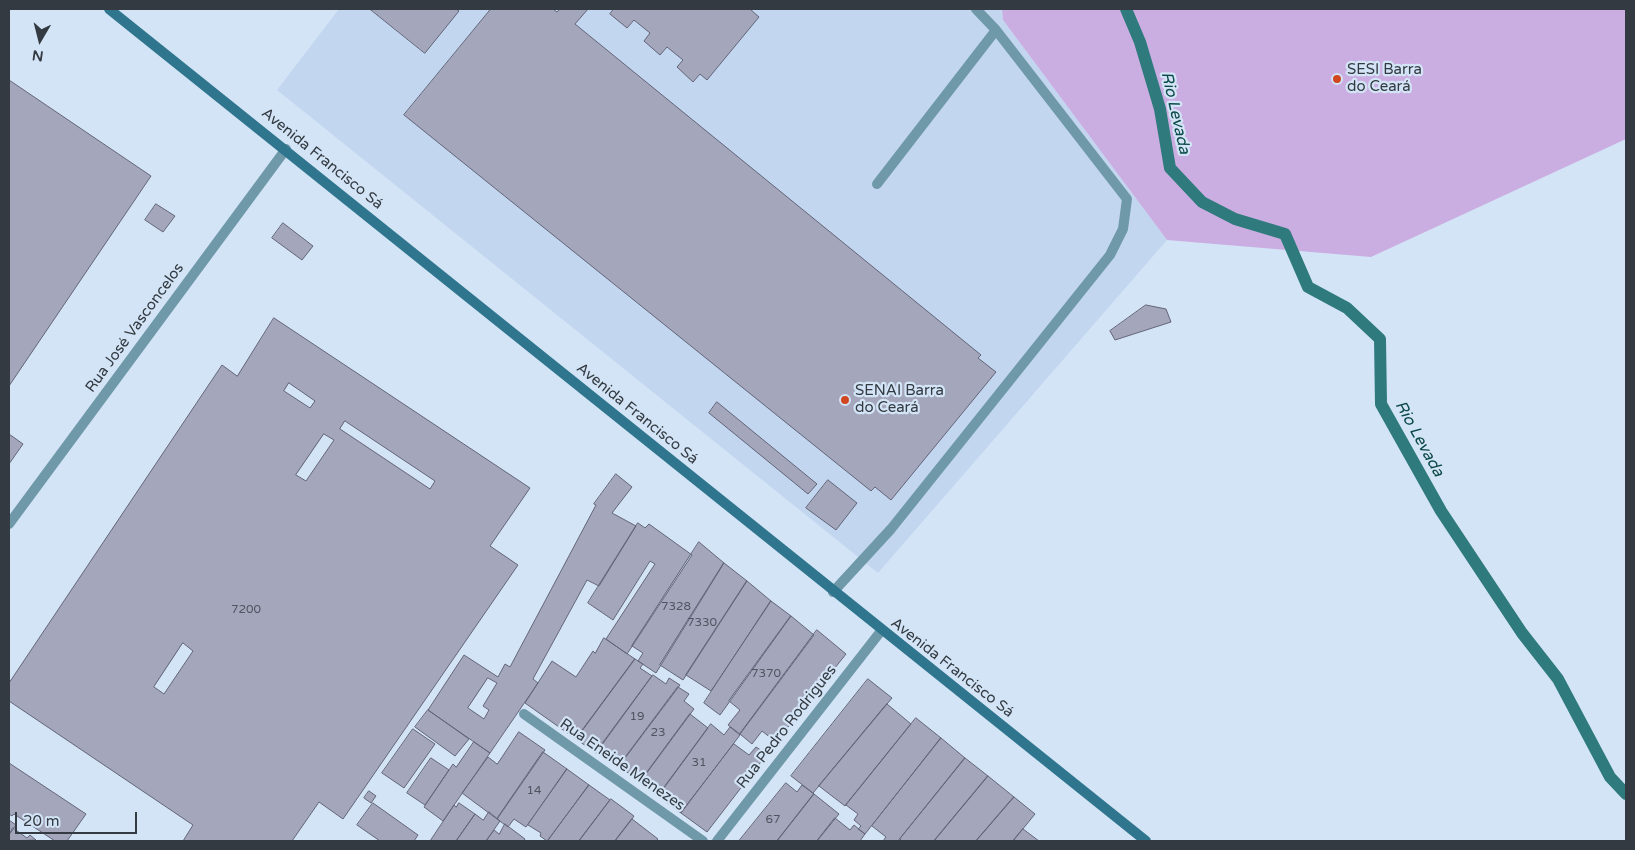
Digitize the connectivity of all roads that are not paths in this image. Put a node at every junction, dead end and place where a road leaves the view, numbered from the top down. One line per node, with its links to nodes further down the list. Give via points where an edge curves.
1 (109, 9): 4 (main road, Avenida Francisco Sá)
2 (976, 9): 3 (street)
3 (996, 30): 5 (street); 7 (street, via 1127,200 1123,229 1104,263 890,530)
4 (286, 149): 6 (street, Rua José Vasconcelos); 7 (main road, Avenida Francisco Sá)
5 (877, 184)
6 (9, 524)
7 (833, 592): 8 (main road, Avenida Francisco Sá)
8 (881, 631): 11 (street, Rua Pedro Rodrigues); 12 (main road, Avenida Francisco Sá)
9 (524, 714): 10 (street, Rua Eneide Menezes)
10 (703, 841)
11 (717, 841)
12 (1146, 841)

